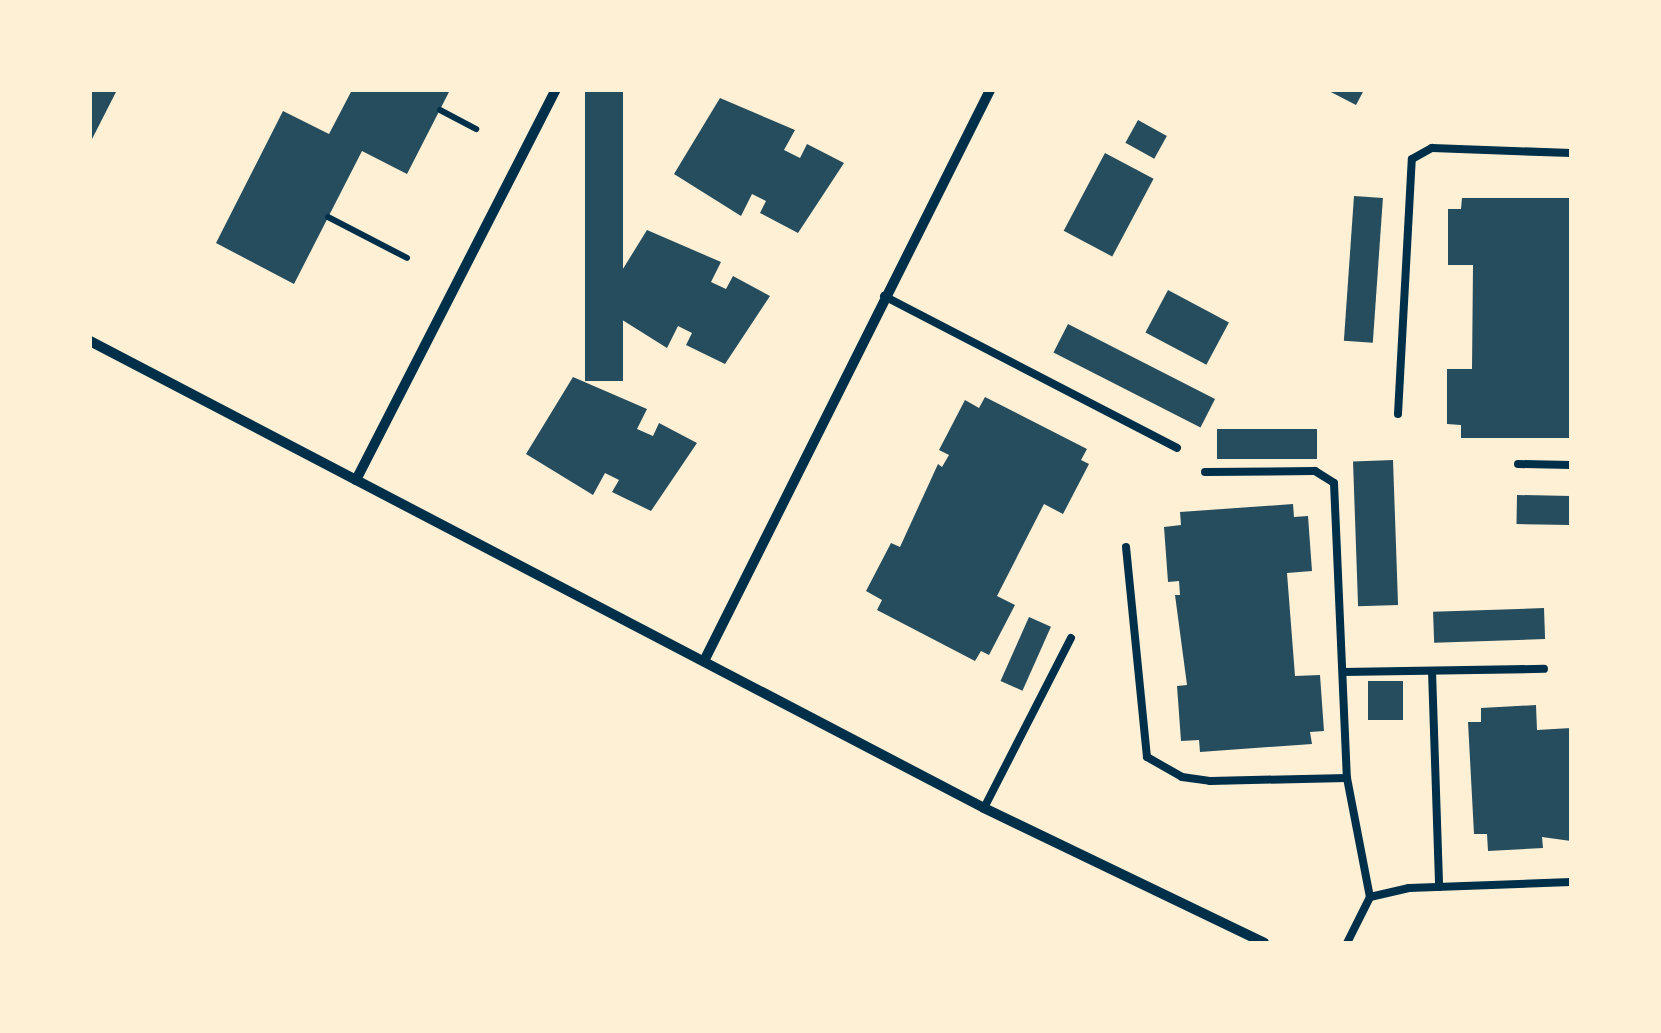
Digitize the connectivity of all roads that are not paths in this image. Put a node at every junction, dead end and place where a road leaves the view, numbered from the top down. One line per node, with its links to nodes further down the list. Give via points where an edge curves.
1 (556, 90): 11 (street)
2 (990, 90): 4 (street)
3 (1571, 152): 6 (lane, via 1432,148 1412,158)
4 (884, 296): 7 (lane); 14 (street)
5 (90, 341): 11 (street)
6 (1398, 414)
7 (1177, 448)
8 (1518, 464): 9 (lane)
9 (1571, 464)
10 (1206, 472): 17 (lane, via 1330,476)
11 (356, 480): 14 (street)
12 (1126, 548): 18 (lane, via 1147,757 1182,776 1210,781)
13 (1070, 638): 19 (lane)
14 (704, 662): 19 (street)
15 (1544, 669): 16 (lane)
16 (1432, 671): 17 (lane); 21 (lane)
17 (1343, 672): 18 (lane)
18 (1347, 778): 22 (lane)
19 (984, 808): 23 (street)
20 (1571, 882): 21 (lane)
21 (1439, 887): 22 (lane)
22 (1370, 897): 24 (lane)
23 (1264, 943)
24 (1347, 943)

